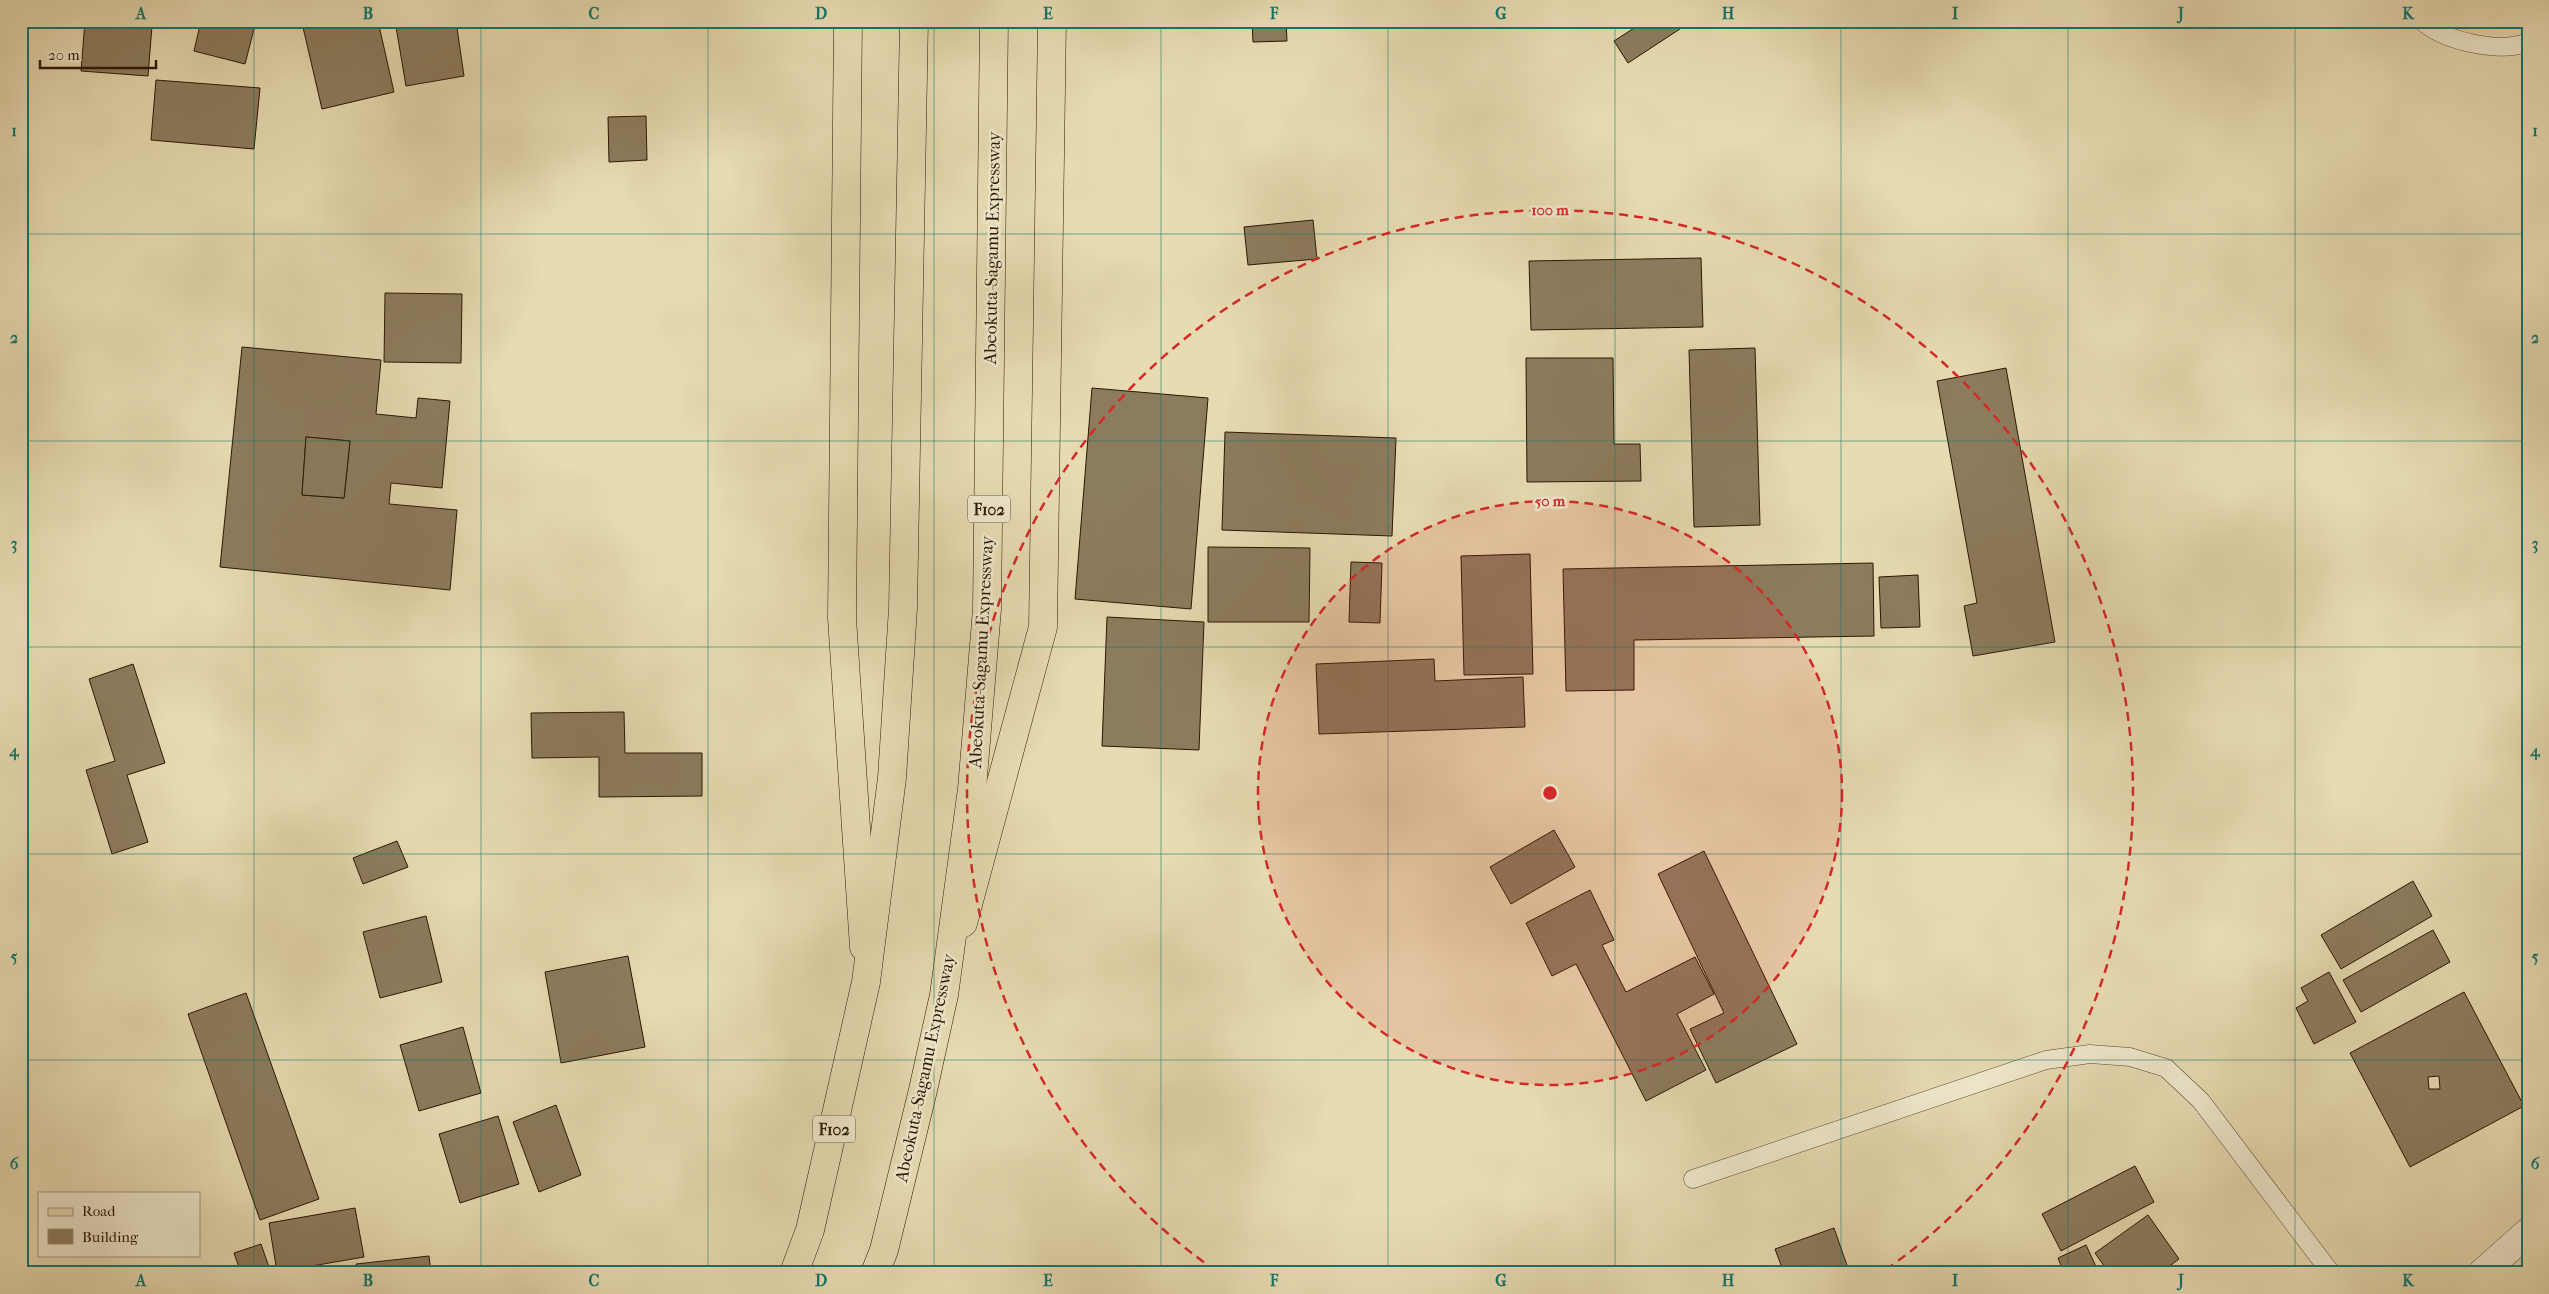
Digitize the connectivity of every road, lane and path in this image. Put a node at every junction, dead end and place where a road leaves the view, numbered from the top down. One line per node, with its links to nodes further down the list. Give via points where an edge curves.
1 (848, 21): 8 (main road, via 842,618)
2 (914, 21): 8 (main road, F102, via 903,608 892,778)
3 (994, 21): 9 (main road, Abeokuta-Sagamu Expressway / F102, via 987,609 972,789)
4 (1052, 21): 9 (main road, via 1043,627)
5 (2422, 21): 7 (lane, via 2431,30 2463,43)
6 (2528, 29): 7 (lane)
7 (2523, 44)
8 (866, 982): 12 (main road, F102, via 810,1230)
9 (944, 995): 13 (main road, Abeokuta-Sagamu Expressway / F102, via 886,1241)
10 (1693, 1179): 14 (lane, via 2046,1060 2090,1054 2130,1057 2166,1068 2201,1101)
11 (2528, 1232): 15 (street)
12 (794, 1273)
13 (874, 1273)
14 (2331, 1273)
15 (2482, 1273)

